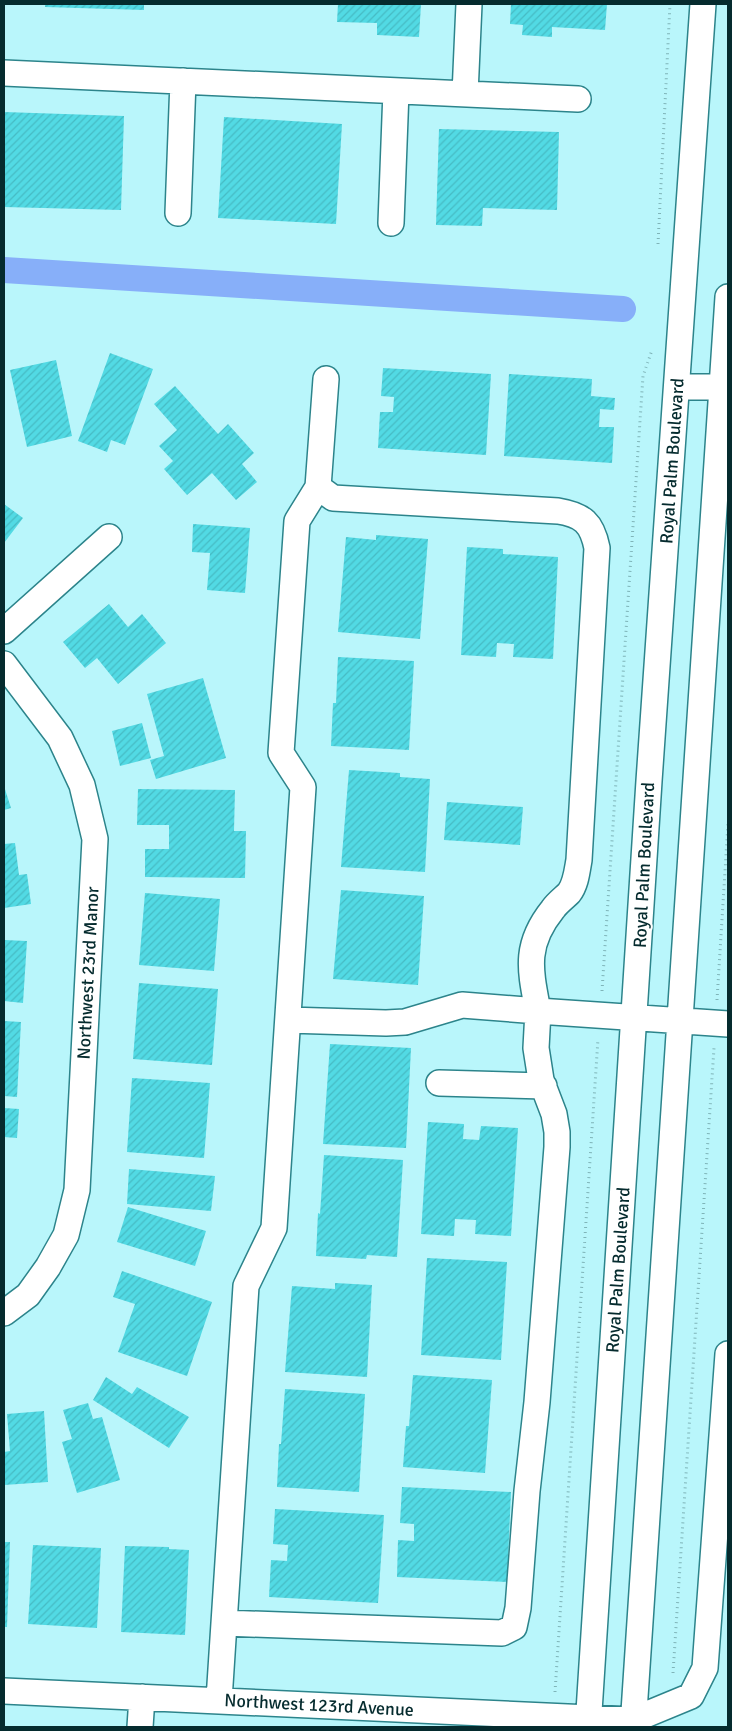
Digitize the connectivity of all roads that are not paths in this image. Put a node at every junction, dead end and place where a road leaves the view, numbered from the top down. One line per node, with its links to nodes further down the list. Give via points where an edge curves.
1 (469, 4): 6 (street)
2 (703, 4): 12 (street, Royal Palm Boulevard)
3 (4, 73): 4 (street)
4 (183, 81): 5 (street); 8 (street)
5 (396, 91): 6 (street); 9 (street)
6 (465, 94): 7 (street)
7 (578, 99)
8 (178, 214)
9 (391, 223)
10 (728, 297): 13 (street)
11 (326, 379): 14 (street)
12 (677, 387): 13 (street); 19 (street, Royal Palm Boulevard)
13 (725, 387): 21 (street)
14 (318, 488): 18 (street, via 333,498 568,513 581,517 594,535 597,548 579,860 576,880 538,931 531,953 530,970); 20 (street, via 298,520 281,753 303,787)
15 (109, 537): 16 (street)
16 (4, 631)
17 (4, 664): 25 (street, Northwest 23rd Manor, via 60,738 82,785 95,839 77,1190 66,1235 48,1267 28,1294)
18 (538, 1011): 19 (street); 20 (street, via 462,1005 405,1022); 24 (street, via 536,1048)
19 (635, 1018): 21 (street); 33 (street, Royal Palm Boulevard)
20 (288, 1020): 28 (street, via 274,1228 246,1286)
21 (680, 1021): 22 (street); 34 (street)
22 (722, 1024)
23 (439, 1083): 24 (street)
24 (544, 1086): 28 (street, via 557,1132 537,1402 514,1627 493,1633)
25 (4, 1313)
26 (728, 1354): 27 (street)
27 (725, 1452): 34 (street, via 705,1668 691,1696)
28 (224, 1623): 31 (street)
29 (4, 1691): 30 (street, Northwest 123rd Avenue)
30 (142, 1697): 31 (street, Northwest 123rd Avenue); 35 (street)
31 (219, 1700): 32 (street, Northwest 123rd Avenue)
32 (427, 1719): 33 (street, Northwest 123rd Avenue, via 554,1715)
33 (588, 1722): 34 (street, Northwest 123rd Avenue)
34 (633, 1724)
35 (140, 1727)

